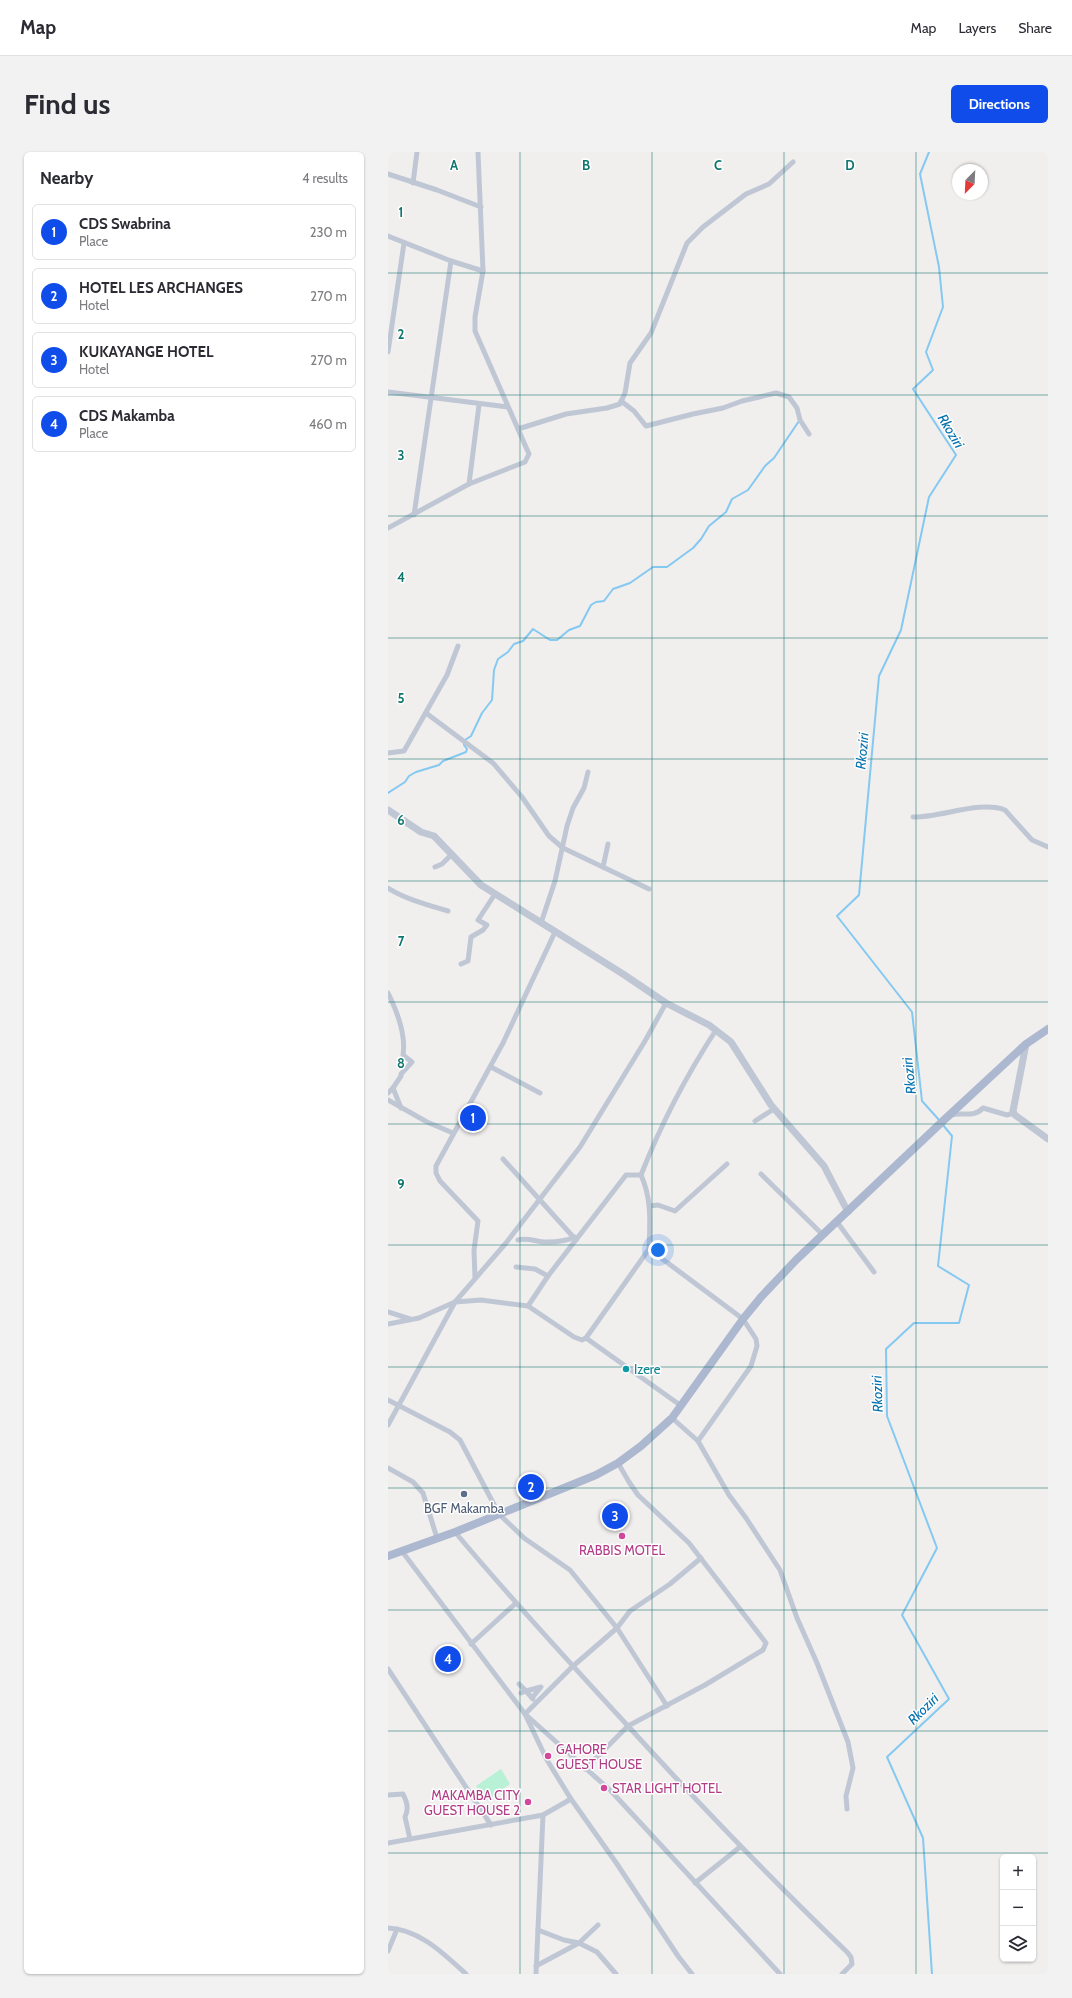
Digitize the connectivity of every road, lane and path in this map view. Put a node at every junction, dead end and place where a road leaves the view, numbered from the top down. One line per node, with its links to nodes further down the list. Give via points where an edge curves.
1 (417, 152): 5 (street)
2 (478, 152): 6 (street)
3 (793, 162): 14 (street, via 769,184 746,194 703,227 687,243 651,333 630,363 625,393)
4 (388, 174): 5 (street)
5 (413, 183): 6 (street)
6 (480, 207): 10 (street)
7 (388, 236): 8 (street)
8 (404, 243): 9 (street); 11 (street)
9 (451, 261): 10 (street); 13 (street)
10 (483, 271): 16 (street, via 475,331)
11 (388, 352)
12 (388, 392): 13 (street)
13 (430, 397): 15 (street); 20 (street)
14 (621, 401): 17 (street, via 616,406 566,414); 18 (street, via 634,411 646,426 723,408 776,392 789,397)
15 (479, 405): 16 (street); 19 (street)
16 (508, 408): 17 (street)
17 (518, 429): 19 (street, via 529,454 525,462)
18 (809, 434)
19 (469, 484): 20 (street)
20 (414, 515): 21 (street)
21 (388, 528)
22 (458, 646): 23 (street, via 452,667)
23 (426, 713): 24 (street, via 404,751); 30 (street, via 493,763 522,797 549,836)
24 (388, 753)
25 (588, 772): 30 (street, via 584,788 573,808)
26 (388, 810): 31 (street, via 421,832 434,836)
27 (913, 817): 29 (street, via 968,809 999,808 1005,810 1032,840)
28 (608, 844): 33 (street)
29 (1048, 847)
30 (563, 848): 33 (street); 38 (street)
31 (452, 854): 32 (street); 36 (street, via 481,885)
32 (435, 867)
33 (603, 867): 35 (street)
34 (388, 888): 37 (street, via 402,897 419,900)
35 (650, 889)
36 (495, 894): 38 (street); 40 (street, via 478,920 487,925 470,937 468,961)
37 (448, 911)
38 (541, 923): 39 (street)
39 (555, 932): 42 (street); 46 (street)
40 (461, 964)
41 (388, 993): 47 (street, via 404,1042 403,1055 412,1062)
42 (666, 1003): 44 (street); 62 (street, via 646,1041 580,1147)
43 (1048, 1029): 45 (main road)
44 (716, 1030): 52 (street, via 731,1042); 61 (street, via 657,1134)
45 (1026, 1044): 53 (street); 54 (main road)
46 (491, 1067): 49 (street); 56 (street)
47 (393, 1088): 48 (street); 51 (street)
48 (388, 1092)
49 (540, 1093)
50 (388, 1100): 51 (street)
51 (401, 1108): 56 (street)
52 (774, 1109): 55 (street); 64 (street, via 824,1166)
53 (1014, 1113): 54 (street, via 1008,1115 983,1108 978,1113 958,1113); 57 (street)
54 (946, 1117): 64 (main road)
55 (755, 1121)
56 (453, 1133): 73 (street, via 436,1166 436,1173 478,1221 474,1250)
57 (1048, 1139)
58 (503, 1159): 62 (street)
59 (727, 1164): 63 (street, via 675,1212 658,1205)
60 (761, 1174): 66 (street)
61 (641, 1175): 63 (street); 67 (street, via 626,1175)
62 (539, 1198): 67 (street); 73 (street, via 506,1243)
63 (650, 1206): 69 (street)
64 (848, 1212): 65 (main road)
65 (837, 1222): 66 (main road); 71 (street)
66 (823, 1235): 78 (main road, via 761,1297)
67 (576, 1239): 68 (street, via 545,1242 526,1238); 72 (street)
68 (518, 1240)
69 (649, 1249): 78 (street); 80 (street)
70 (516, 1267): 72 (street, via 534,1269)
71 (874, 1272)
72 (548, 1276): 75 (street)
73 (475, 1278): 74 (street)
74 (455, 1302): 75 (street, via 481,1300); 77 (street, via 419,1318); 82 (street)
75 (528, 1306): 80 (street, via 574,1337 582,1340)
76 (388, 1312): 77 (street)
77 (410, 1319): 79 (street)
78 (743, 1320): 83 (main road); 86 (street, via 756,1339 756,1353 751,1366)
79 (388, 1324)
80 (586, 1338): 83 (street)
81 (388, 1400): 82 (street)
82 (398, 1405): 85 (street); 89 (street, via 450,1432 460,1440)
83 (680, 1405): 84 (main road)
84 (672, 1418): 86 (street); 87 (main road, via 661,1430)
85 (388, 1425)
86 (698, 1442): 110 (street, via 729,1495 780,1570 785,1582 797,1618 848,1742 853,1768 846,1796)
87 (618, 1463): 89 (main road, via 596,1475); 94 (street, via 638,1495 676,1529)
88 (388, 1468): 91 (street, via 413,1482 423,1493)
89 (499, 1514): 90 (main road); 96 (street, via 524,1538 567,1567)
90 (455, 1532): 91 (main road); 95 (street)
91 (437, 1538): 92 (main road)
92 (401, 1550): 93 (main road); 97 (street)
93 (388, 1556)
94 (701, 1558): 96 (street, via 670,1584 630,1611); 104 (street, via 766,1645 763,1650)
95 (516, 1603): 97 (street); 98 (street)
96 (617, 1628): 98 (street); 104 (street)
97 (471, 1644): 105 (street)
98 (572, 1667): 103 (street); 106 (street)
99 (388, 1670): 112 (street)
100 (519, 1684): 101 (street)
101 (524, 1692): 102 (street); 102 (street, via 541,1687)
102 (532, 1698): 103 (street)
103 (536, 1704): 105 (street)
104 (667, 1706): 106 (street)
105 (525, 1714): 107 (street); 109 (street, via 547,1760)
106 (628, 1726): 107 (street); 115 (street)
107 (584, 1770): 116 (street, via 611,1791)
108 (388, 1795): 113 (street, via 404,1794 408,1812 405,1817)
109 (571, 1800): 111 (street); 126 (street)
110 (847, 1808)
111 (543, 1815): 112 (street); 120 (street)
112 (492, 1825): 113 (street)
113 (410, 1839): 114 (street)
114 (388, 1843)
115 (740, 1847): 116 (street); 128 (street, via 847,1952 852,1964)
116 (695, 1884): 127 (street)
117 (598, 1925): 121 (street)
118 (388, 1928): 119 (street)
119 (397, 1929): 122 (street); 124 (street, via 430,1942)
120 (538, 1930): 121 (street); 123 (street)
121 (579, 1943): 123 (street); 125 (street, via 597,1952)
122 (388, 1950)
123 (536, 1972)
124 (466, 1974)
125 (616, 1974)
126 (692, 1974)
127 (780, 1974)
128 (842, 1974)

